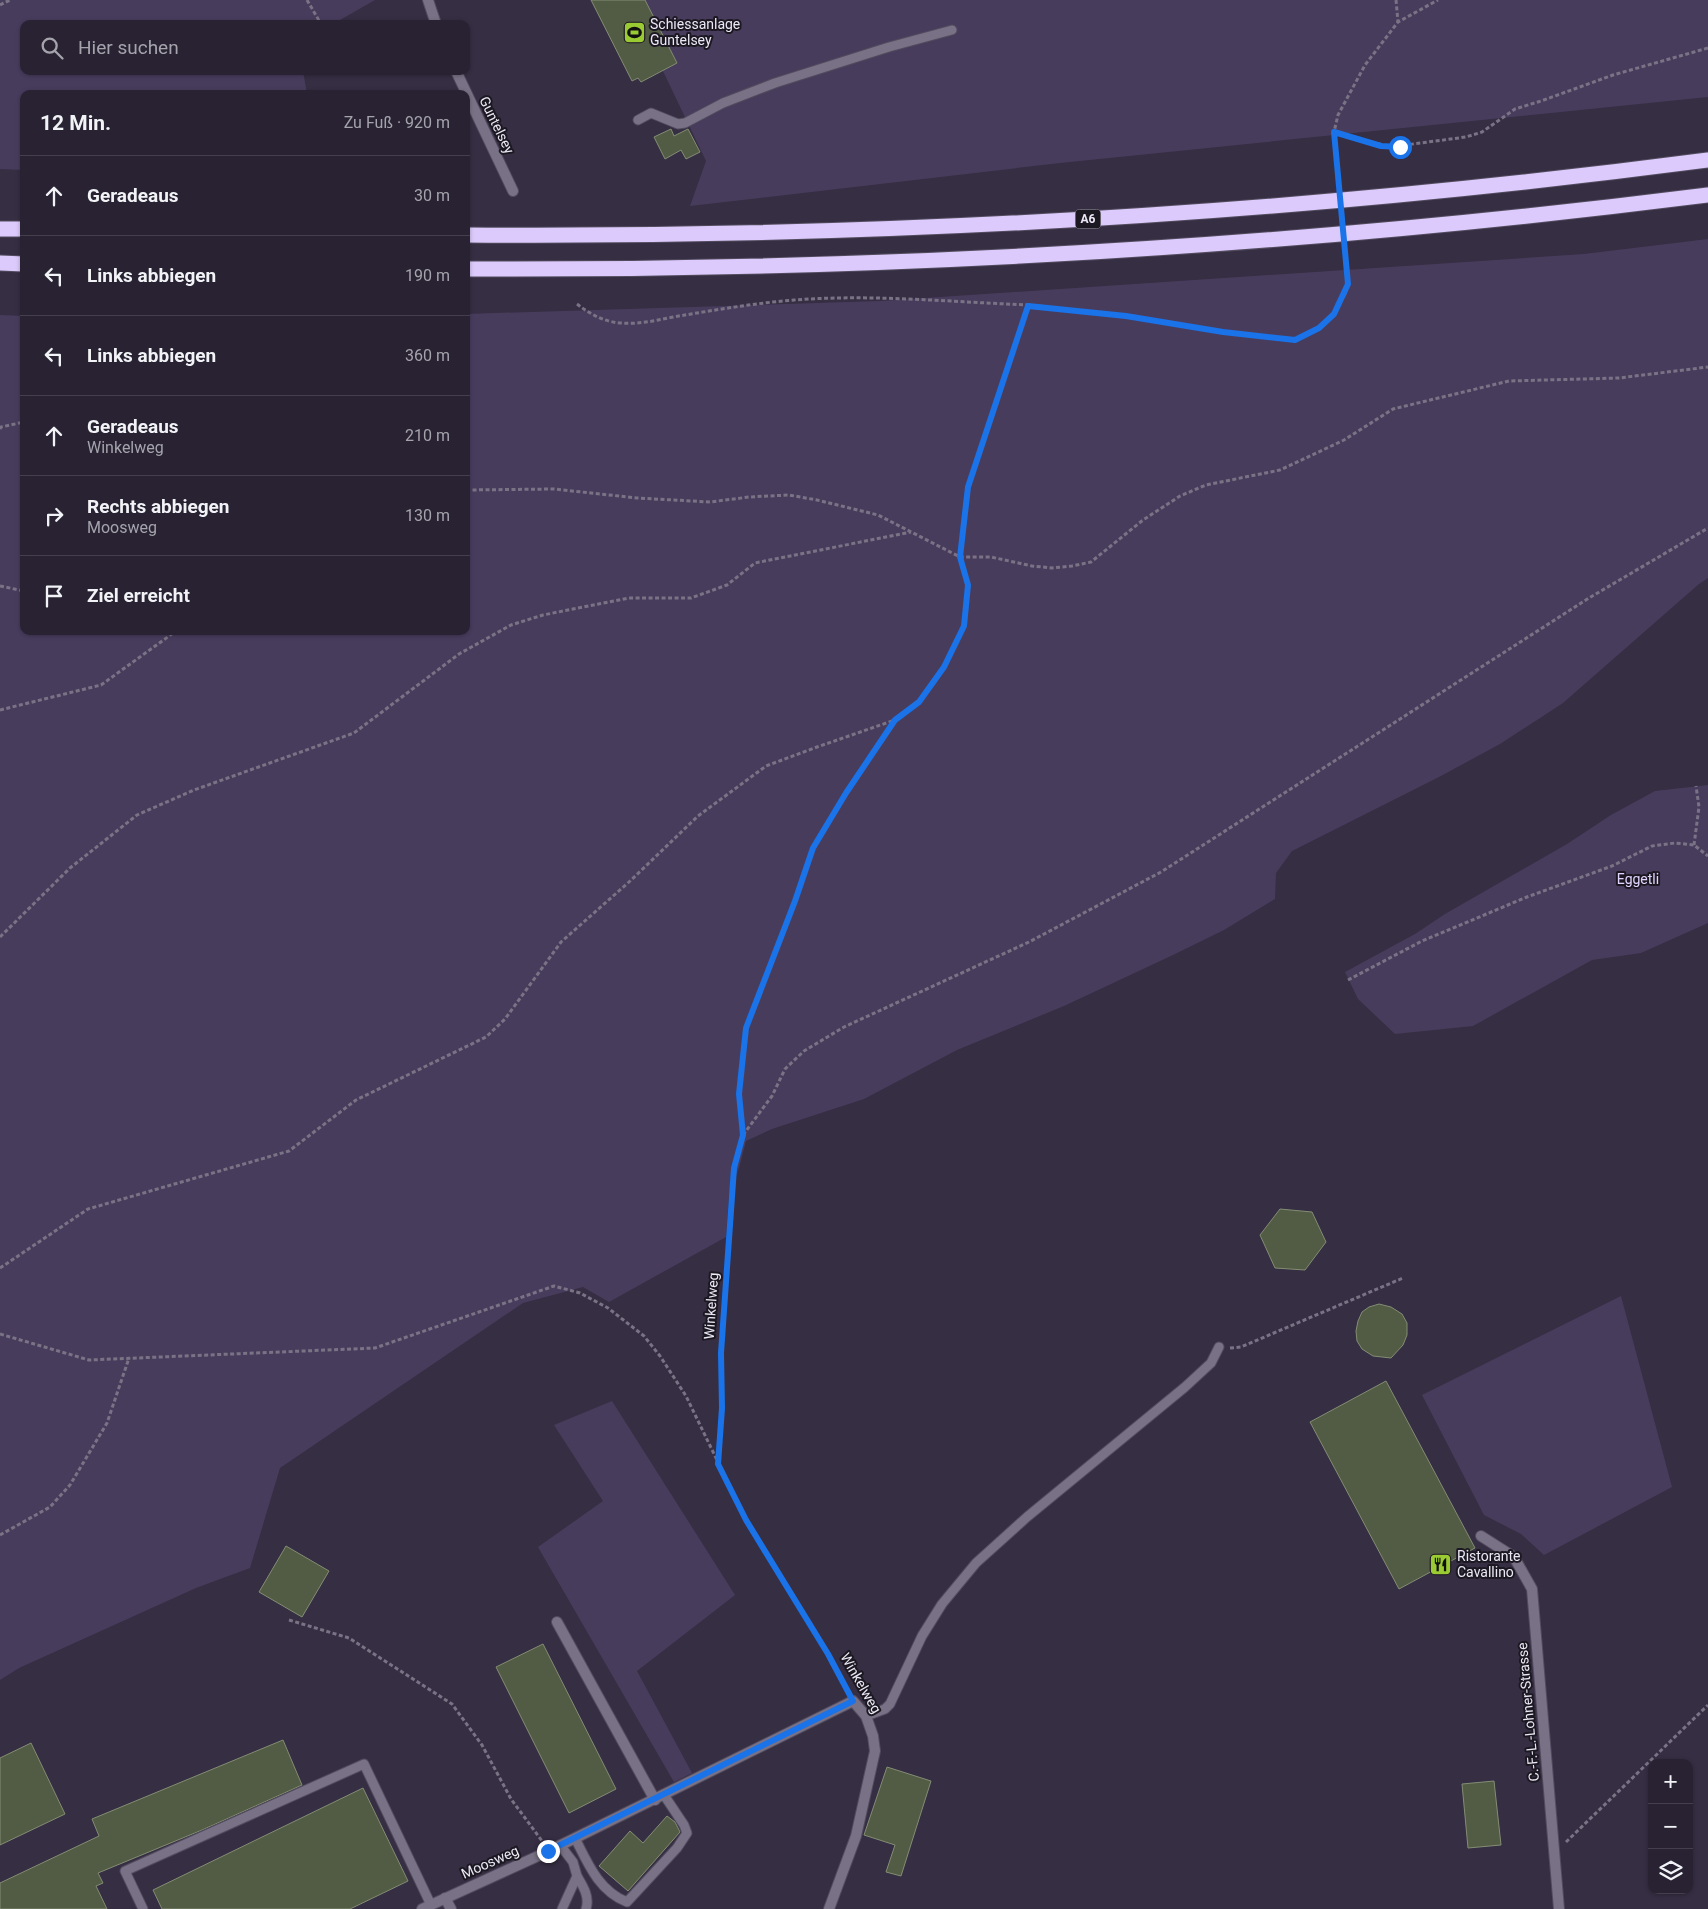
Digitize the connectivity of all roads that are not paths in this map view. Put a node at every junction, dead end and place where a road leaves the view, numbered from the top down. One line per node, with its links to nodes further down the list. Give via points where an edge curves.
1 (428, 0): 2 (street)
2 (435, 20)
3 (952, 30): 7 (lane, via 775,83 723,103 685,123 678,124 650,113)
4 (458, 75): 5 (street, Guntelsey)
5 (465, 90)
6 (470, 100): 9 (street, Guntelsey)
7 (638, 120)
8 (1708, 160): 13 (highway, A6, via 1397,195 1081,219 728,234)
9 (513, 191)
10 (1708, 195): 16 (highway, via 1391,230 1101,253 728,268)
11 (0, 229): 12 (highway)
12 (20, 229)
13 (470, 235)
14 (0, 264): 15 (highway)
15 (20, 264)
16 (470, 269)
17 (1219, 1347): 21 (lane, via 1211,1363 1185,1387 976,1563 942,1604 922,1636 890,1704)
18 (1481, 1536): 33 (street, C.-F.-L.-Lohner-Strasse, via 1514,1557 1532,1589)
19 (557, 1622): 22 (street)
20 (853, 1701): 21 (street, Winkelweg); 22 (street, Moosweg)
21 (866, 1716): 32 (street, Winkelweg, via 875,1751 870,1781 856,1836)
22 (659, 1797): 23 (street, Moosweg); 23 (lane, via 687,1832 677,1848 627,1902 614,1897 596,1879)
23 (575, 1838): 24 (street, Moosweg)
24 (560, 1845): 25 (lane, via 573,1862); 26 (street, Moosweg)
25 (577, 1876): 30 (lane); 31 (lane, via 585,1889)
26 (445, 1898): 27 (street, Moosweg); 29 (street)
27 (426, 1907): 28 (lane, via 364,1764 125,1871)
28 (143, 1909)
29 (451, 1909)
30 (562, 1909)
31 (586, 1909)
32 (829, 1909)
33 (1559, 1909)

